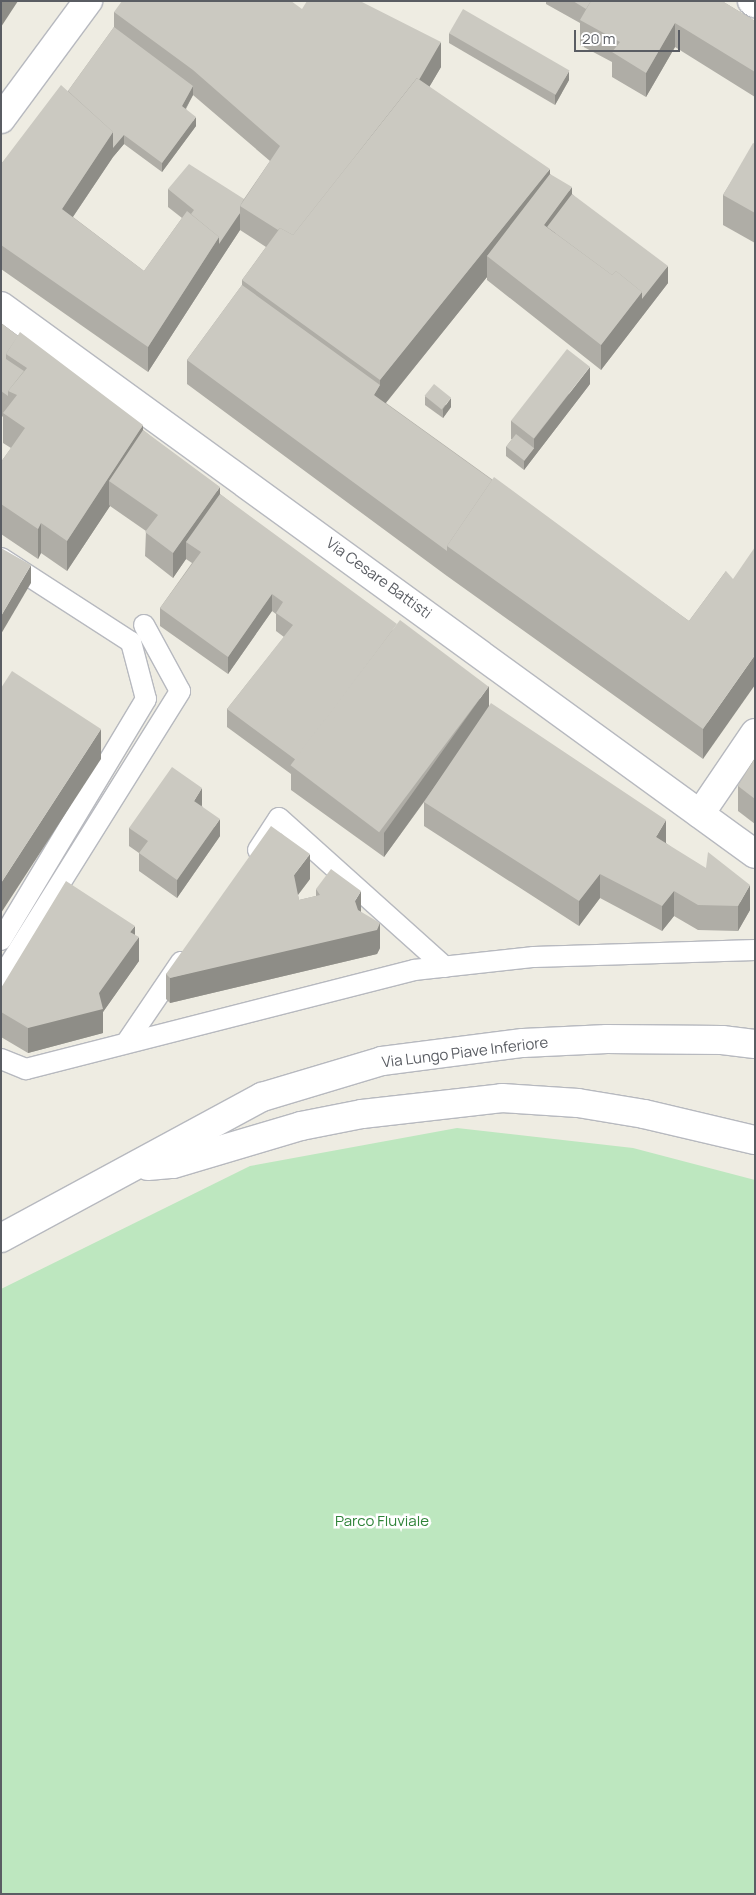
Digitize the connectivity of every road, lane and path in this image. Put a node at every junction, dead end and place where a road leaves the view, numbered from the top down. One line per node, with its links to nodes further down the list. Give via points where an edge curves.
1 (88, 1): 2 (main road)
2 (1, 119)
3 (1, 306): 7 (main road, Via Cesare Battisti)
4 (1, 558): 10 (lane, via 132,642 146,699)
5 (144, 625): 14 (lane, via 180,691)
6 (755, 733): 7 (main road)
7 (700, 814): 8 (main road, Via Cesare Battisti)
8 (755, 854)
9 (246, 867): 13 (lane, via 279,818)
10 (1, 940)
11 (192, 947): 15 (lane)
12 (755, 950): 13 (lane, via 534,957)
13 (445, 967): 15 (lane, via 414,970)
14 (1, 978)
15 (126, 1043): 17 (lane, via 26,1069)
16 (755, 1044): 19 (main road, Via Lungo Piave Inferiore, via 722,1040 598,1039 514,1044 382,1060 262,1097)
17 (1, 1059)
18 (755, 1140): 19 (main road, Via Lungo Piave Inferiore, via 635,1112 578,1103 502,1098 362,1114 301,1126 172,1164)
19 (137, 1165): 20 (main road, Via Lungo Piave Inferiore)
20 (1, 1238)

